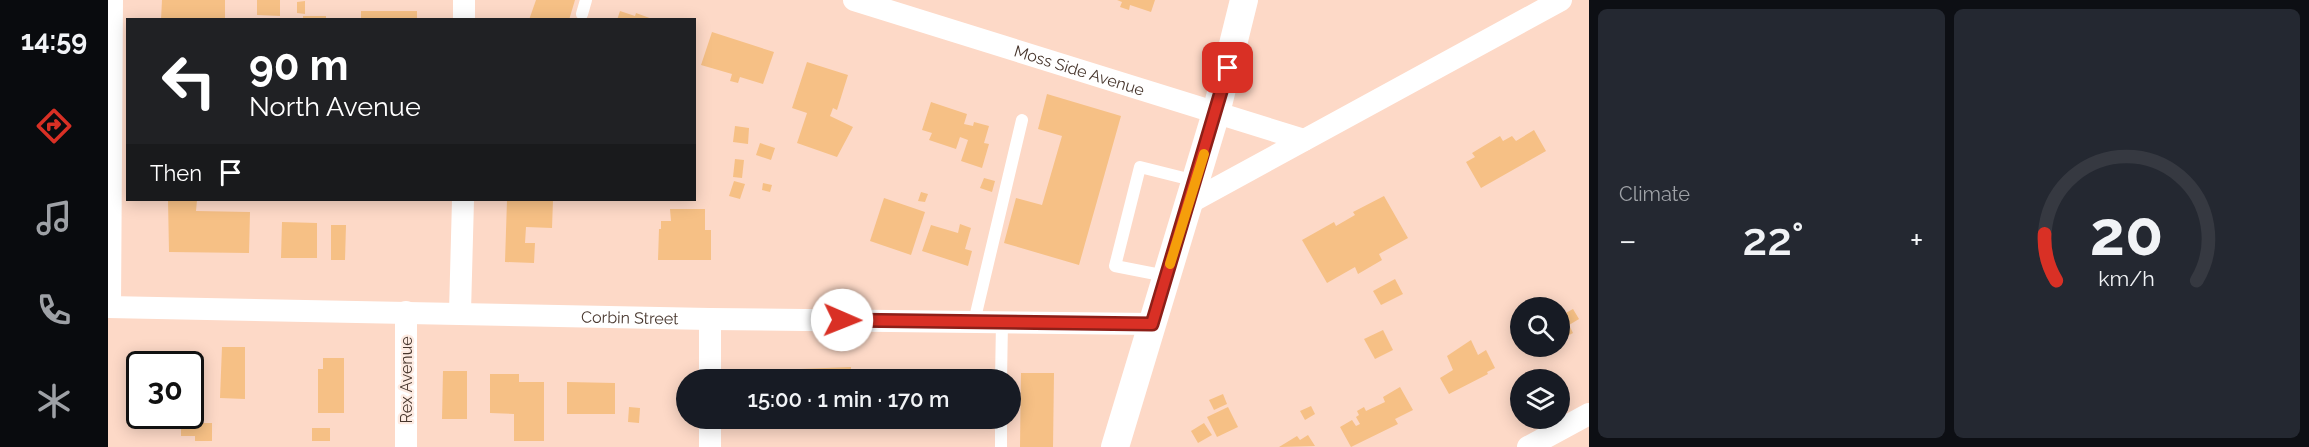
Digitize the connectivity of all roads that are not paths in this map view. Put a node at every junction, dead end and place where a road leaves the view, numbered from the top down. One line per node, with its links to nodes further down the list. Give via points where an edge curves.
1 (112, 0): 12 (street)
2 (464, 0): 8 (street)
3 (586, 0): 7 (lane)
4 (854, 0): 9 (street, Moss Side Avenue)
5 (1244, 0): 9 (street)
6 (1561, 0): 11 (street)
7 (582, 14)
8 (464, 18)
9 (1216, 113): 11 (street, Moss Side Avenue); 13 (street)
10 (1022, 120): 20 (lane)
11 (1305, 140): 13 (street)
12 (116, 154): 16 (street)
13 (1192, 192): 15 (street); 15 (lane, via 1140,167 1115,266)
14 (463, 201): 18 (street)
15 (1166, 276): 22 (street)
16 (109, 307): 17 (street, Corbin Street)
17 (406, 312): 18 (street, Corbin Street); 28 (street, Rex Avenue)
18 (460, 312): 19 (street, Corbin Street)
19 (710, 319): 20 (street, Corbin Street); 23 (street)
20 (974, 322): 21 (street, Corbin Street)
21 (1002, 322): 22 (street, Corbin Street); 24 (lane)
22 (1152, 324): 31 (street)
23 (710, 369)
24 (1002, 369)
25 (1589, 414): 32 (street)
26 (710, 429): 29 (street)
27 (1001, 429): 30 (lane)
28 (405, 447)
29 (710, 447)
30 (1001, 447)
31 (1115, 447)
32 (1528, 447)

